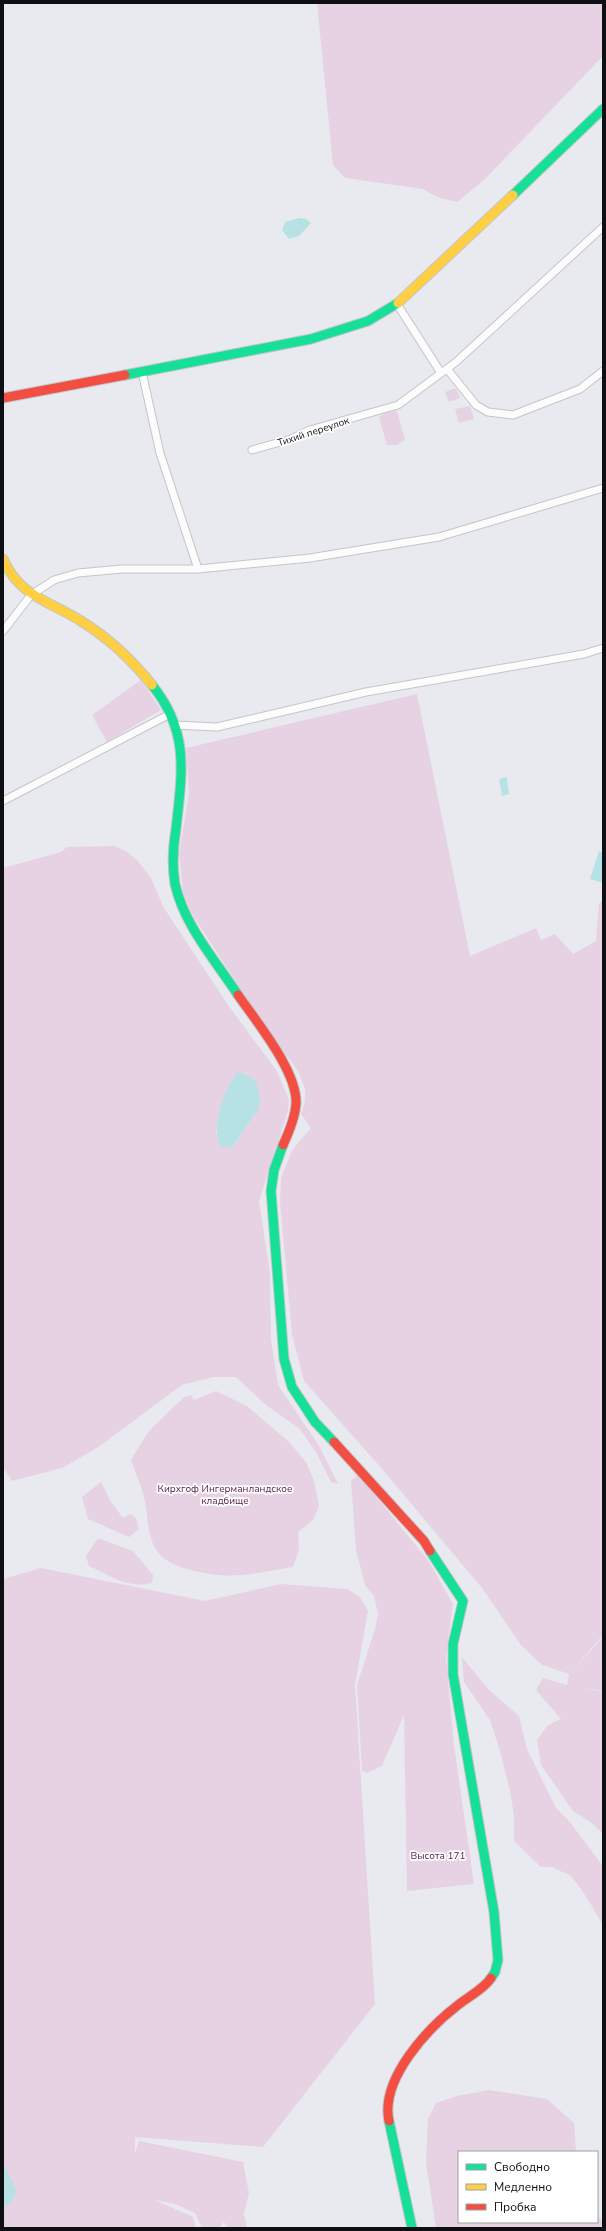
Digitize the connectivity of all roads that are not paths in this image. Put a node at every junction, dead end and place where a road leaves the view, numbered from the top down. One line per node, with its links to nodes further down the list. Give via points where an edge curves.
1 (603, 109): 3 (street)
2 (603, 226): 4 (street, Тихий переулок)
3 (397, 304): 4 (street); 6 (street, via 368,321 311,339)
4 (444, 371): 5 (street, via 476,405 488,412 513,415 580,389); 8 (street, Тихий переулок, via 398,405 310,430 291,439)
5 (603, 371)
6 (142, 372): 7 (street); 11 (street, via 160,453)
7 (3, 398)
8 (252, 450)
9 (603, 488): 11 (street, via 439,537 310,558)
10 (3, 559): 12 (street, via 17,584)
11 (198, 569): 12 (street, via 78,572 54,580)
12 (31, 595): 13 (street); 15 (street, via 81,622 111,646 142,674 159,694)
13 (3, 631)
14 (603, 648): 16 (street, via 578,655 366,692 217,727)
15 (170, 714): 16 (street); 17 (street)
16 (174, 725): 18 (street, via 182,753 183,773 173,864 182,907 282,1060 294,1087 296,1107 275,1167 271,1191 287,1373 292,1387 314,1422 424,1541 463,1601 453,1644 453,1674 494,1912 498,1960 489,1981 456,2006 418,2043 395,2078 390,2092 388,2117)
17 (3, 801)
18 (412, 2228)

